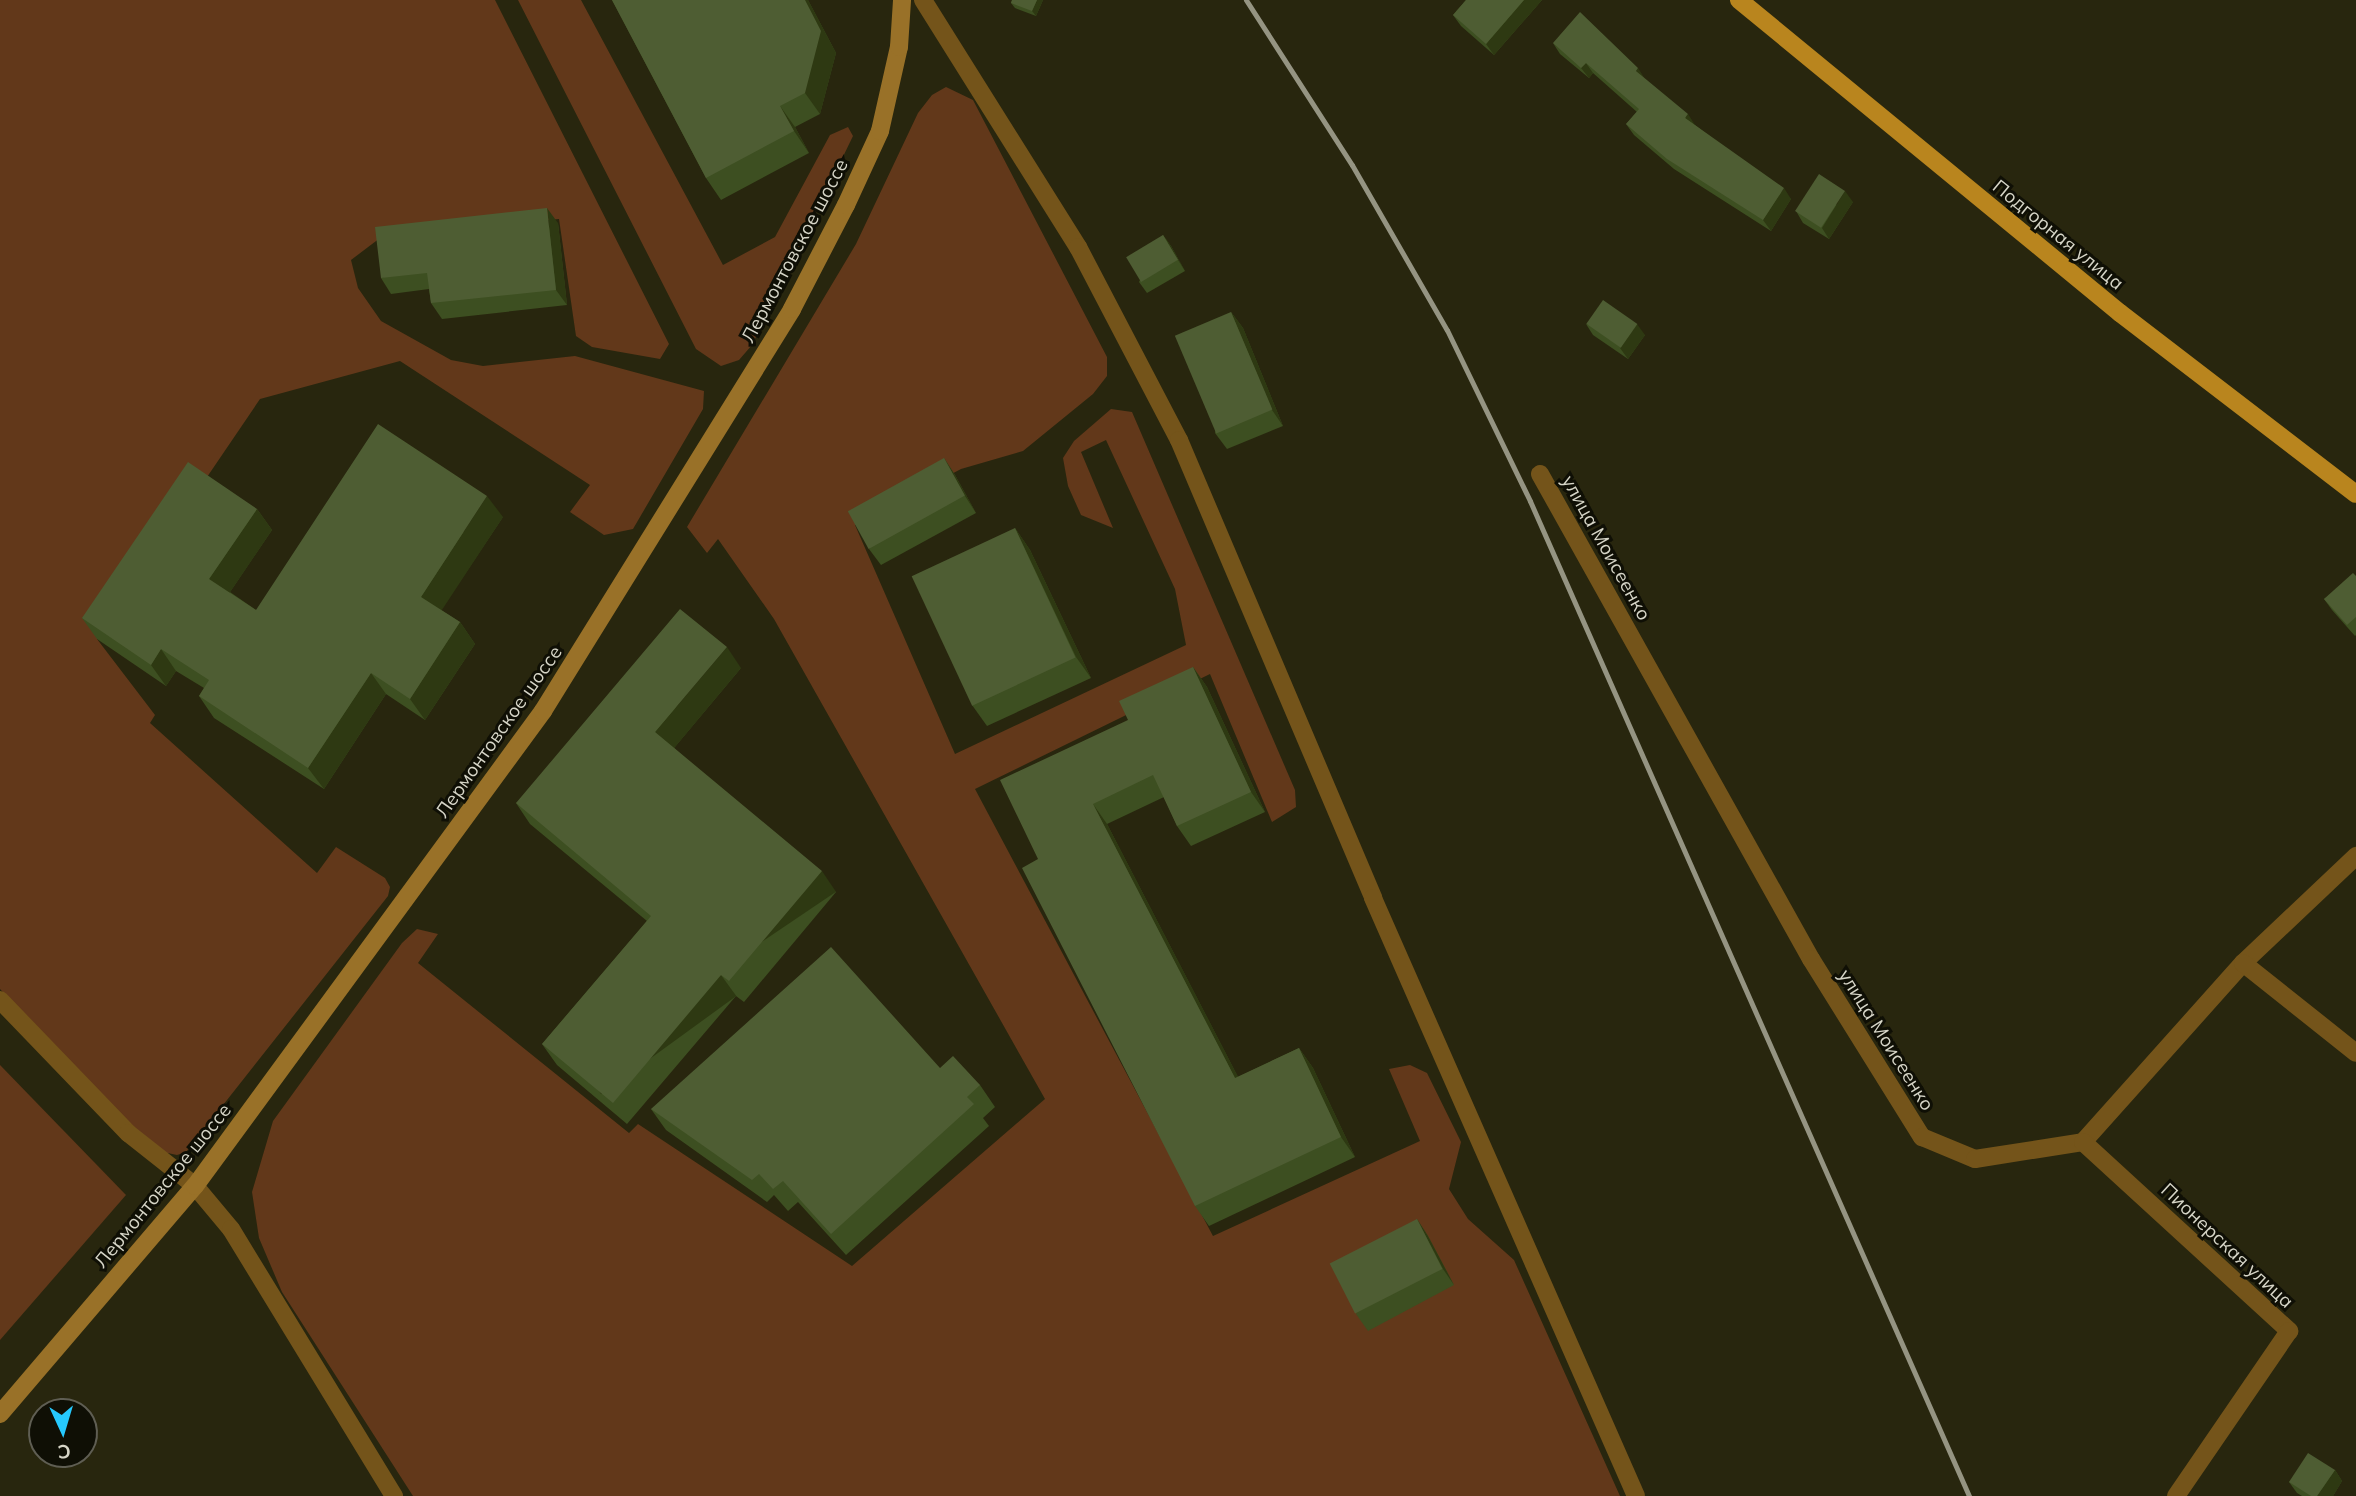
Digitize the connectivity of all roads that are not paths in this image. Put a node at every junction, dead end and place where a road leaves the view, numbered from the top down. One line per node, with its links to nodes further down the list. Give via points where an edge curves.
1 (902, 0): 11 (street, Лермонтовское шоссе, via 900,47 880,131 792,309 542,711)
2 (923, 0): 14 (street, via 1077,247 1179,440 1373,898)
3 (1740, 0): 5 (main road, Подгорная улица, via 2120,313)
4 (1540, 474): 10 (street, улица Моисеенко, via 1811,959 1922,1138 1975,1159)
5 (2356, 494)
6 (2356, 856): 7 (street)
7 (2243, 963): 9 (street); 10 (street)
8 (0, 1000): 11 (street, via 128,1133)
9 (2356, 1054)
10 (2083, 1142): 15 (street, Пионерская улица, via 2289,1331)
11 (195, 1186): 12 (street, Лермонтовское шоссе); 13 (street, via 231,1229)
12 (0, 1414)
13 (394, 1496)
14 (1636, 1496)
15 (2176, 1496)

